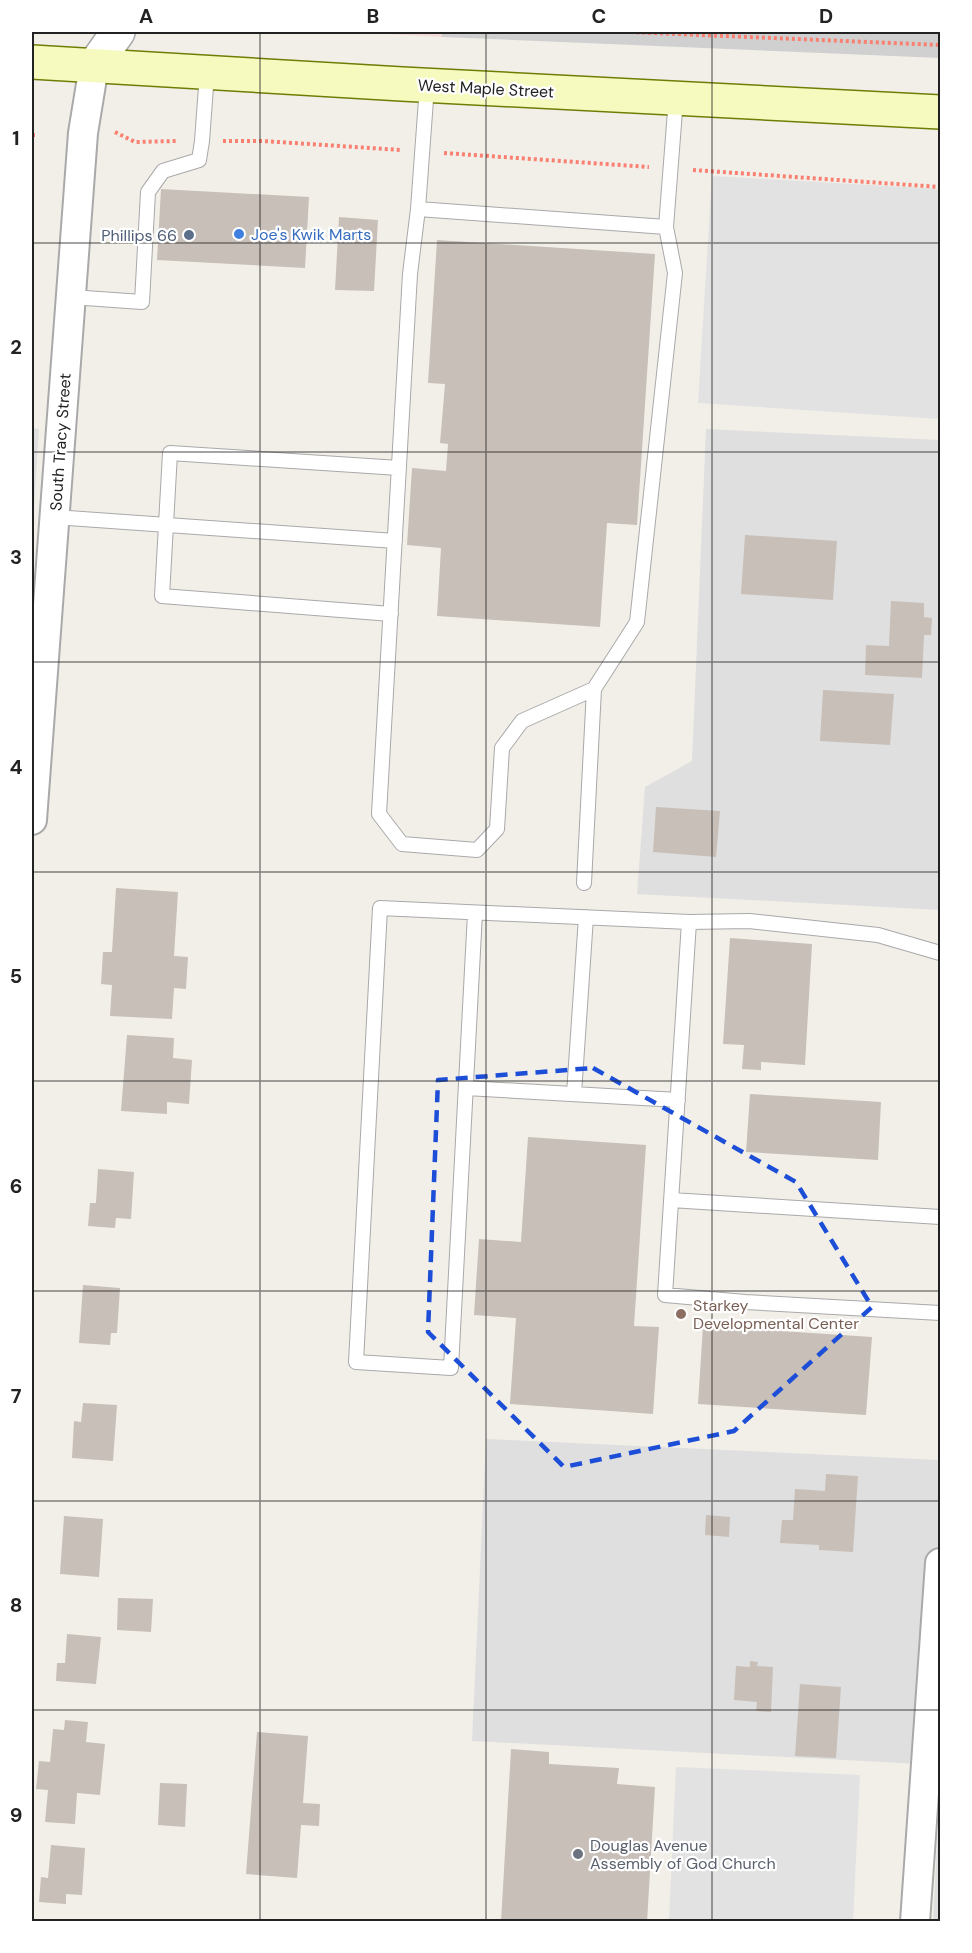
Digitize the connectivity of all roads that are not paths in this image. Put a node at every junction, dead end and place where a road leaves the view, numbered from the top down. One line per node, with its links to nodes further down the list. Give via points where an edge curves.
1 (86, 32): 4 (street, South Tracy Street)
2 (118, 32): 4 (street, South Tracy Street)
3 (32, 62): 4 (main road, West Maple Street)
4 (94, 66): 5 (main road, West Maple Street); 11 (street, South Tracy Street, via 83,134)
5 (207, 73): 6 (main road, West Maple Street); 11 (lane, via 199,160 163,171 148,192 142,302)
6 (428, 86): 7 (main road, West Maple Street); 9 (lane)
7 (676, 98): 8 (main road, West Maple Street); 10 (lane)
8 (940, 112)
9 (418, 209): 10 (lane); 12 (lane, via 410,274)
10 (666, 227): 17 (lane, via 675,273 637,622)
11 (71, 297): 13 (street, South Tracy Street)
12 (399, 468): 14 (lane, via 170,453); 15 (lane)
13 (54, 517): 14 (lane); 18 (street, South Tracy Street)
14 (166, 525): 15 (lane); 16 (lane, via 162,596)
15 (395, 541): 16 (lane)
16 (391, 614): 17 (lane, via 380,814 402,844 477,850 497,830 502,748 522,721)
17 (594, 688): 19 (lane)
18 (32, 820)
19 (584, 883)
20 (475, 913): 21 (lane); 24 (lane); 24 (lane, via 380,908 356,1362 450,1368)
21 (586, 917): 22 (lane); 25 (lane)
22 (689, 922): 23 (lane, via 749,921 878,935); 26 (lane)
23 (940, 953)
24 (465, 1088): 25 (lane)
25 (574, 1094): 26 (lane)
26 (678, 1100): 27 (lane)
27 (671, 1200): 28 (lane); 29 (lane, via 665,1295)
28 (940, 1217)
29 (940, 1313)
30 (940, 1563): 31 (street)
31 (915, 1922)

